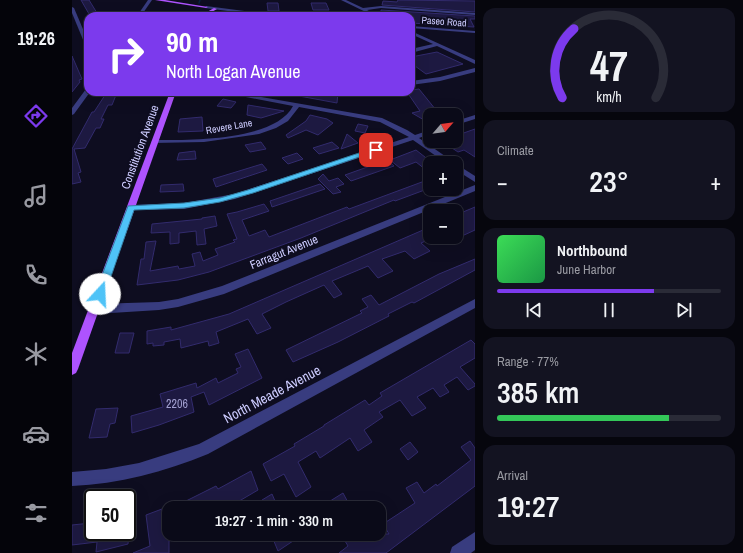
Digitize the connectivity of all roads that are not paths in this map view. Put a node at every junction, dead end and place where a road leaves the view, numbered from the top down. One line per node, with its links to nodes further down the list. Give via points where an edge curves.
1 (150, 0): 10 (street)
2 (157, 0): 4 (main road)
3 (343, 0): 9 (street)
4 (180, 4): 5 (main road); 6 (main road)
5 (187, 6): 6 (main road); 11 (main road, via 198,8)
6 (206, 7): 8 (street); 12 (main road)
7 (72, 8): 20 (street)
8 (215, 9): 13 (main road); 14 (street)
9 (362, 9): 15 (street); 16 (street, via 387,7)
10 (142, 12)
11 (200, 12)
12 (204, 12)
13 (208, 12)
14 (241, 12)
15 (368, 12)
16 (475, 14)
17 (415, 27): 18 (street, Paseo Road)
18 (475, 32)
19 (415, 34): 21 (street)
20 (84, 37)
21 (438, 44): 22 (street); 23 (street)
22 (415, 50)
23 (475, 62)
24 (475, 70): 25 (street)
25 (415, 82)
26 (84, 95): 29 (street)
27 (172, 96): 36 (main road, Constitution Avenue)
28 (246, 96): 30 (street)
29 (75, 105): 31 (street)
30 (297, 105): 35 (street, via 382,120); 36 (street, Revere Lane, via 294,112 284,120 258,131 204,140)
31 (72, 113)
32 (475, 117): 33 (street)
33 (463, 121)
34 (423, 134): 35 (street)
35 (414, 137): 37 (street); 41 (street, via 235,196 184,206)
36 (155, 142): 41 (main road, Constitution Avenue)
37 (441, 156)
38 (463, 171): 39 (street)
39 (475, 180)
40 (475, 188): 43 (street, Farragut Avenue, via 224,290 178,303 141,308)
41 (131, 208): 43 (main road, Constitution Avenue)
42 (475, 303): 45 (street, North Meade Avenue, via 203,450 140,470)
43 (95, 309): 44 (main road, Constitution Avenue)
44 (72, 369)
45 (72, 480)
46 (475, 540): 47 (street)
47 (458, 553)

